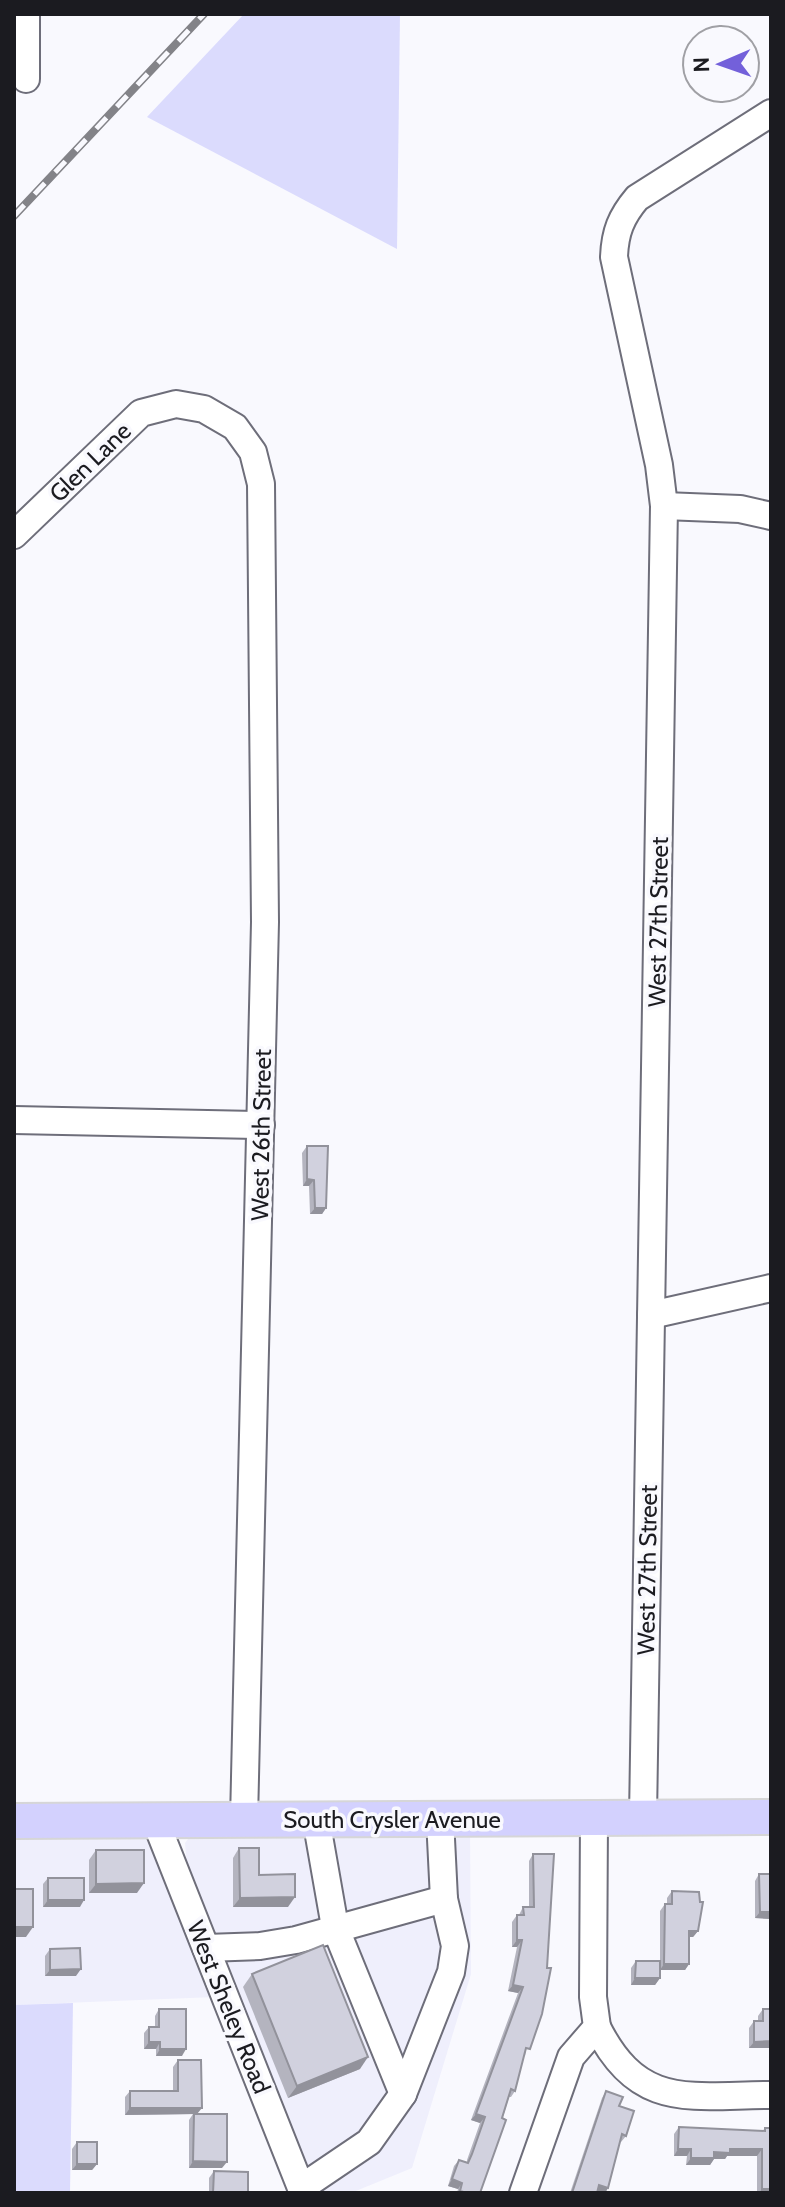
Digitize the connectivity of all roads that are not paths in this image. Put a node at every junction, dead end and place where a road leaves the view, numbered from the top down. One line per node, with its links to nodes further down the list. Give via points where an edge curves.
1 (26, 14): 2 (street)
2 (26, 79)
3 (771, 113): 5 (street, West 27th Street, via 637,198 615,235 614,257)
4 (253, 452): 7 (street, Glen Lane, via 235,427 204,409 176,404 141,413); 9 (street, West 26th Street, via 261,484)
5 (664, 506): 6 (street, via 740,509); 11 (street, West 27th Street)
6 (771, 516)
7 (14, 535)
8 (14, 1120): 9 (street)
9 (261, 1125): 18 (street, West 26th Street)
10 (771, 1288): 11 (street)
11 (651, 1315): 12 (street, West 27th Street)
12 (643, 1817): 13 (main road, South Crysler Avenue); 14 (main road, South Crysler Avenue)
13 (771, 1817)
14 (594, 1818): 16 (main road, South Crysler Avenue); 23 (street)
15 (316, 1819): 16 (main road, South Crysler Avenue); 18 (main road, South Crysler Avenue); 21 (street)
16 (440, 1819): 20 (street)
17 (155, 1820): 18 (main road, South Crysler Avenue); 19 (main road, South Crysler Avenue); 22 (street, West Sheley Road)
18 (244, 1820)
19 (14, 1821)
20 (444, 1899): 21 (street); 24 (street, via 455,1946 451,1972)
21 (335, 1927): 22 (street, via 260,1946); 24 (street)
22 (206, 1948): 26 (street, West Sheley Road)
23 (597, 2027): 25 (street, via 612,2058 637,2081 669,2095); 27 (street, via 571,2057)
24 (403, 2094): 26 (street, via 369,2142)
25 (771, 2095)
26 (302, 2190)
27 (523, 2193)

